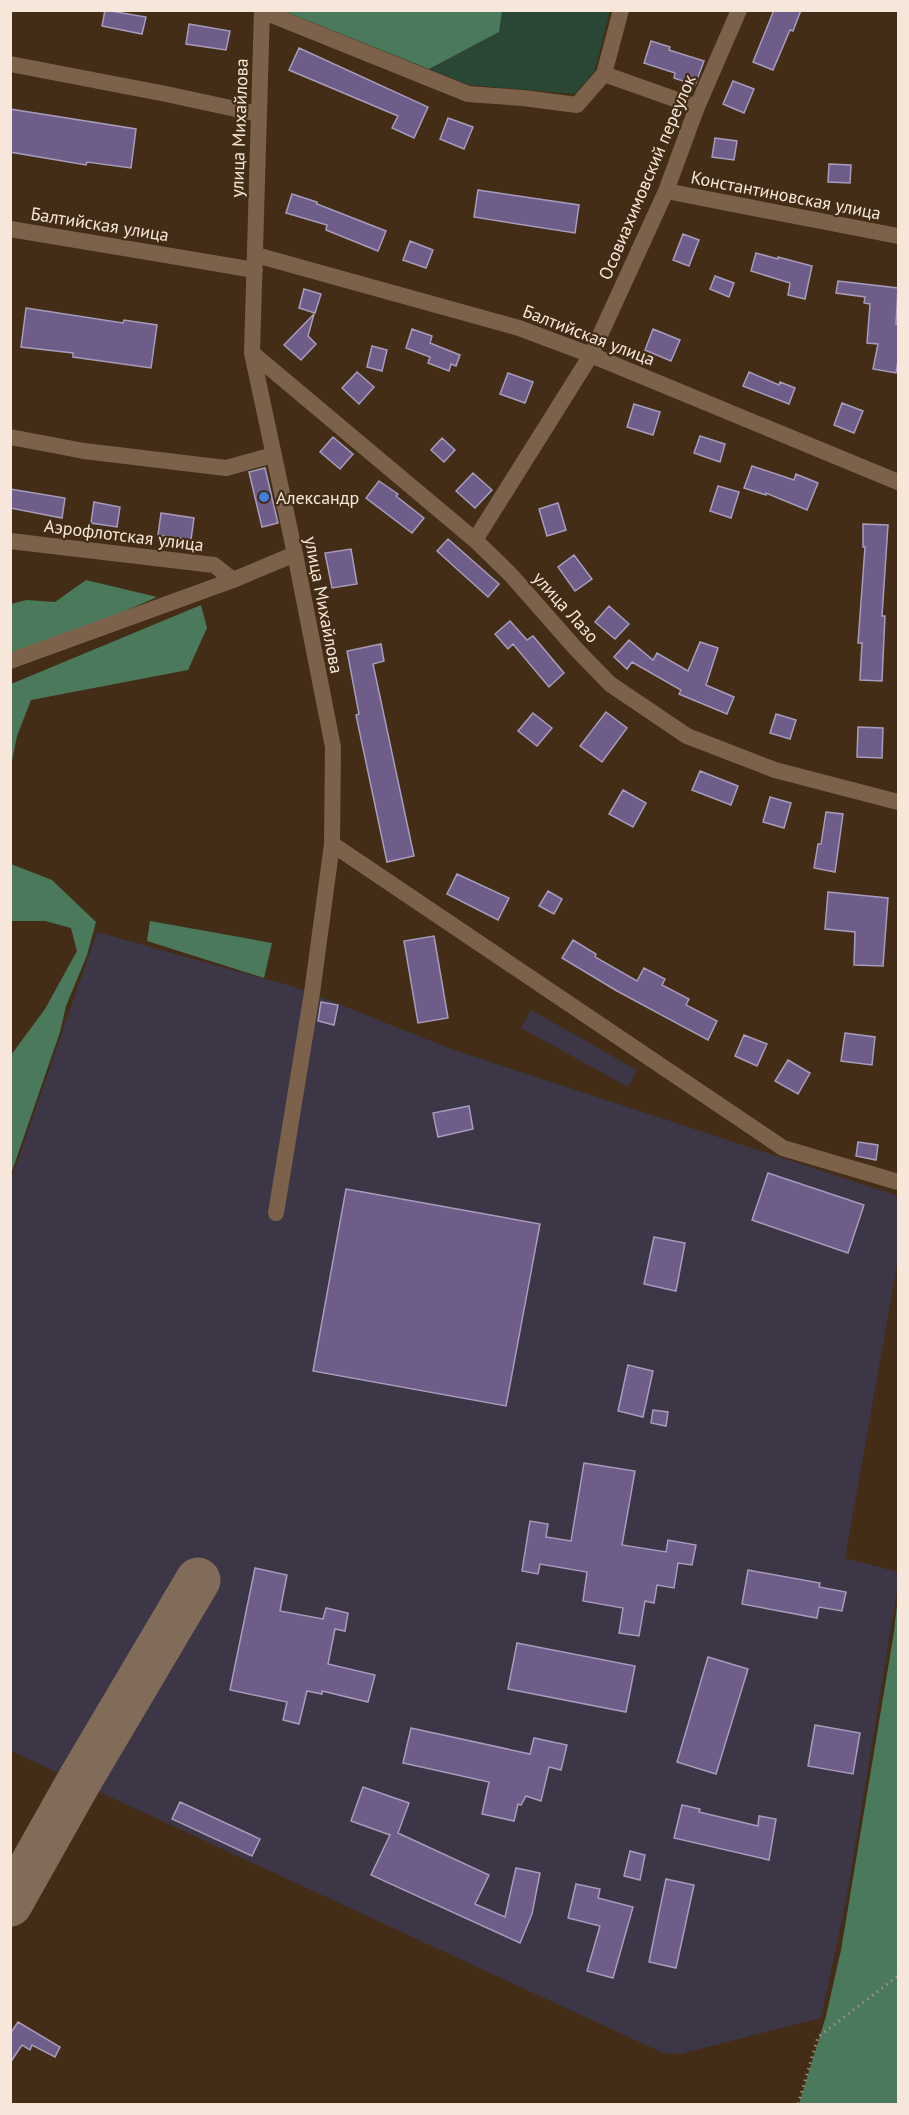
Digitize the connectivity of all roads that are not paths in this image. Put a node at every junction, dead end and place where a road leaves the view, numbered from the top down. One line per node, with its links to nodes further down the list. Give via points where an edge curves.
1 (621, 10): 5 (street)
2 (739, 10): 6 (street, Осовиахимовский переулок)
3 (262, 11): 5 (street, via 468,94 577,105); 7 (street, улица Михайлова)
4 (10, 64): 7 (street)
5 (604, 74): 6 (street)
6 (697, 106): 8 (street, Осовиахимовский переулок)
7 (259, 114): 11 (street, улица Михайлова)
8 (666, 191): 10 (street, Константиновская улица); 13 (street, Осовиахимовский переулок)
9 (10, 229): 11 (street, Балтийская улица)
10 (898, 236)
11 (255, 262): 12 (street, улица Михайлова); 13 (street, Балтийская улица, via 519,328)
12 (252, 353): 15 (street, улица Михайлова); 17 (street, улица Лазо)
13 (591, 355): 16 (street, Балтийская улица); 17 (street, Осовиахимовский переулок)
14 (10, 437): 15 (street, via 84,452 226,468)
15 (273, 455): 19 (street, улица Михайлова)
16 (898, 482)
17 (475, 540): 22 (street, улица Лазо, via 610,684 687,736 775,770)
18 (10, 541): 20 (street, Аэрофлотская улица, via 214,565)
19 (295, 554): 20 (street); 23 (street, улица Михайлова, via 333,747)
20 (233, 580): 21 (street)
21 (10, 661)
22 (898, 802)
23 (332, 844): 24 (street, via 783,1148); 25 (street, улица Михайлова)
24 (898, 1182)
25 (276, 1213)

